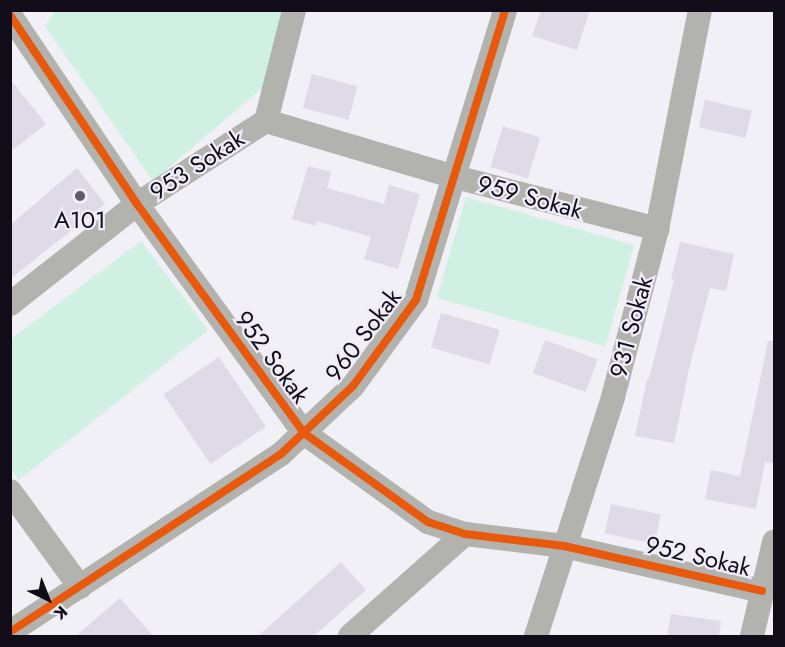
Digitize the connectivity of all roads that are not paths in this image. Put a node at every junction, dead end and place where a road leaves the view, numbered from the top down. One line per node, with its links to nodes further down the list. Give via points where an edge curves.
1 (294, 10): 5 (street, 953 Sokak)
2 (504, 10): 6 (street, 960 Sokak)
3 (700, 10): 8 (street, 931 Sokak)
4 (15, 17): 7 (street, 952 Sokak)
5 (266, 122): 6 (street, 959 Sokak); 7 (street, 953 Sokak)
6 (455, 177): 8 (street, 959 Sokak); 10 (street, 960 Sokak, via 416,300 353,386)
7 (136, 204): 9 (street, 953 Sokak); 10 (street, 952 Sokak)
8 (657, 230): 14 (street, 931 Sokak, via 613,397)
9 (10, 304)
10 (304, 433): 12 (street, 952 Sokak, via 428,522); 15 (street, 960 Sokak, via 281,454)
11 (10, 491): 15 (street)
12 (465, 534): 14 (street, 952 Sokak); 18 (street)
13 (774, 542): 16 (street)
14 (564, 546): 16 (street, 952 Sokak); 19 (street, 931 Sokak)
15 (80, 587): 17 (street, 960 Sokak)
16 (762, 591): 20 (street)
17 (10, 632)
18 (351, 636)
19 (536, 636)
20 (752, 636)

